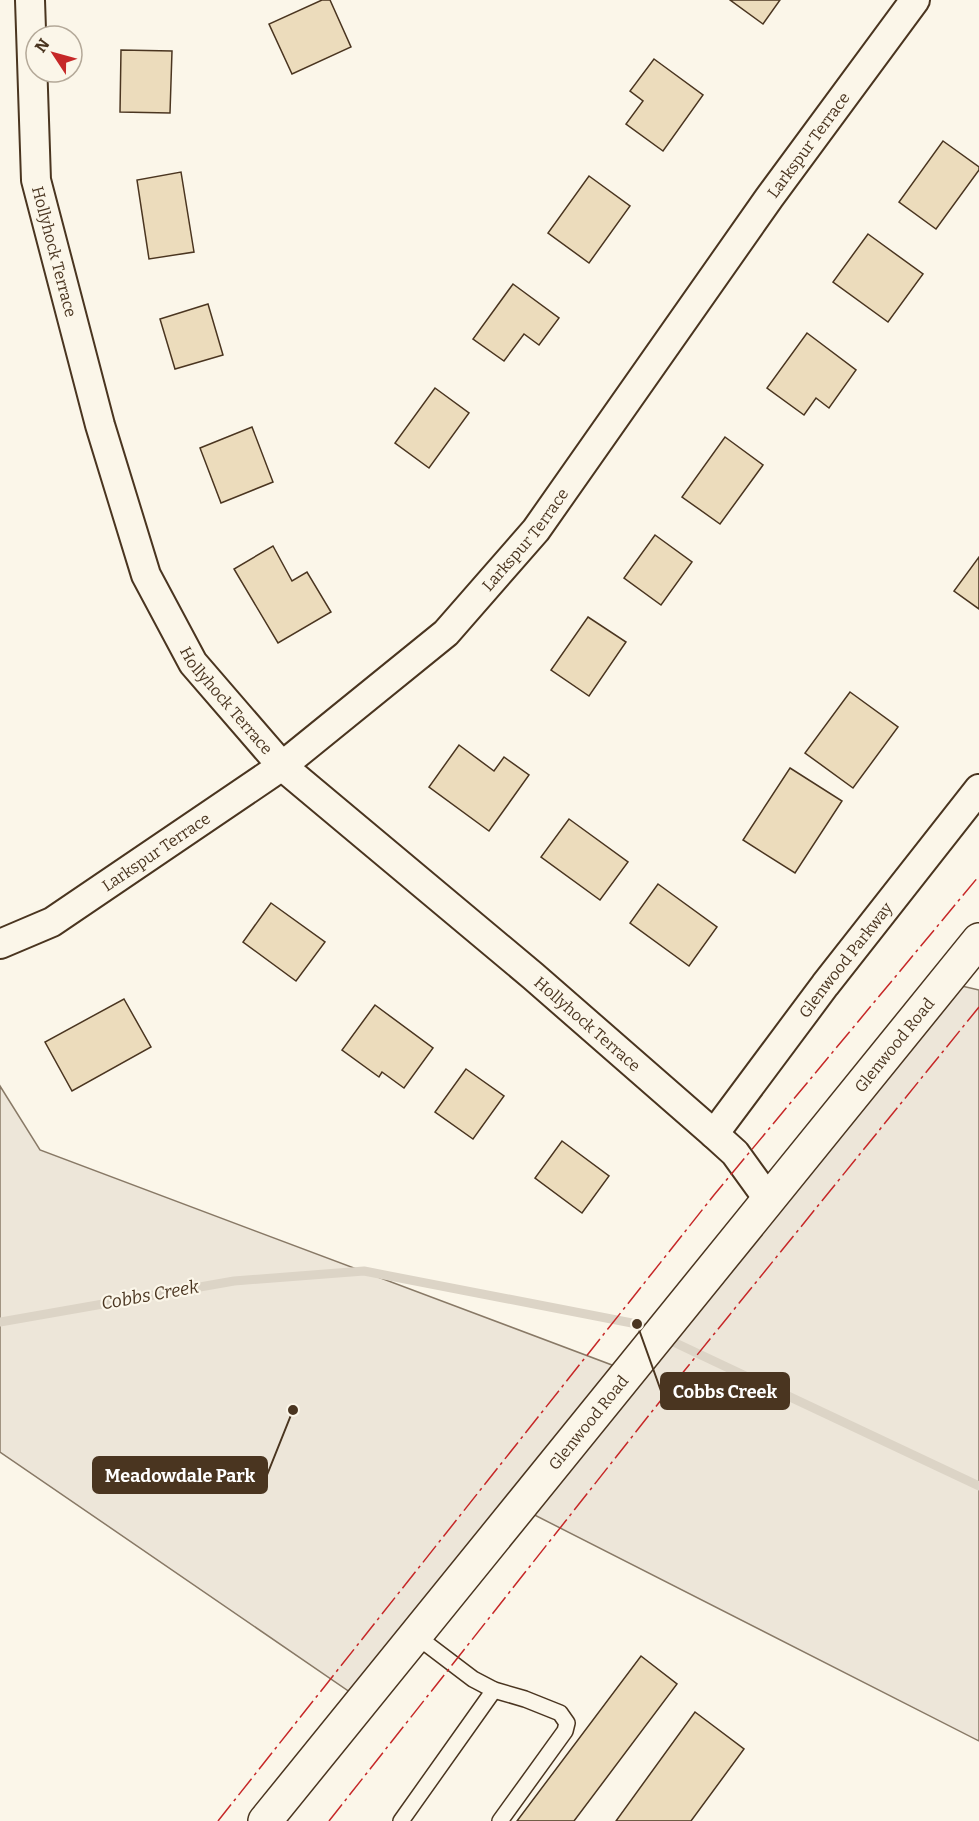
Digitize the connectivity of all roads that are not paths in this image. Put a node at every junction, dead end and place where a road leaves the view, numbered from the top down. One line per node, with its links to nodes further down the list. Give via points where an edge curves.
1 (30, 0): 3 (street, Hollyhock Terrace, via 36,180 100,425 146,575 193,663)
2 (915, 0): 3 (street, Larkspur Terrace, via 769,198 536,530 446,633)
3 (282, 765): 6 (street, Larkspur Terrace, via 52,922); 7 (street, Hollyhock Terrace)
4 (979, 789): 7 (street, Glenwood Parkway)
5 (979, 940): 8 (main road, Glenwood Road)
6 (0, 944)
7 (714, 1134): 8 (street, Hollyhock Terrace, via 735,1153)
8 (769, 1200): 9 (main road, Glenwood Road)
9 (416, 1635): 10 (lane, via 473,1679); 11 (main road, Glenwood Road)
10 (494, 1690): 12 (lane); 13 (lane, via 560,1713 567,1724)
11 (265, 1821)
12 (401, 1821)
13 (500, 1821)

